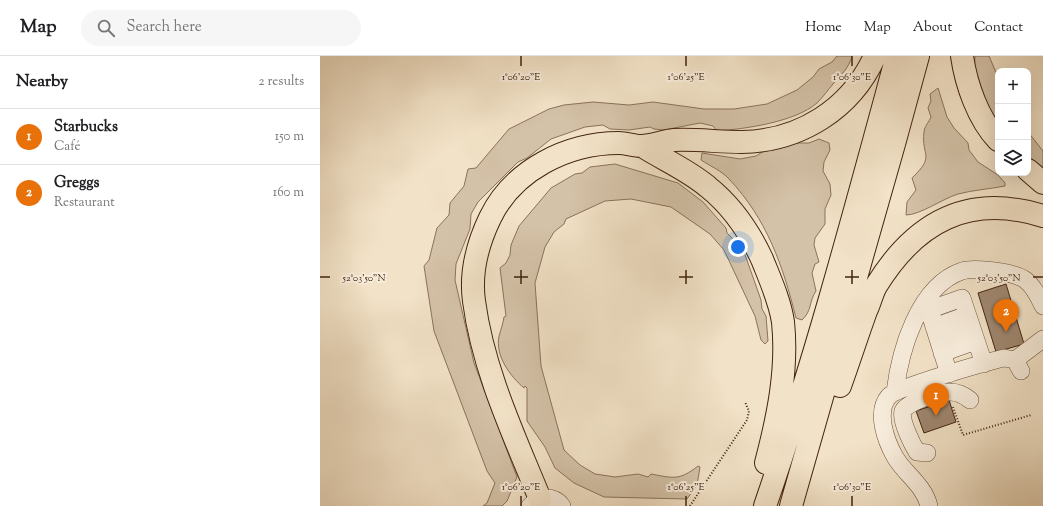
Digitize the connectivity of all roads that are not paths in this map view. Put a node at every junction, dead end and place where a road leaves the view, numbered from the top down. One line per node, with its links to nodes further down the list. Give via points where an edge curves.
1 (875, 56): 6 (highway, via 859,84 840,106 822,119 790,134 742,142 673,140)
2 (898, 56): 22 (highway, via 795,418)
3 (918, 56): 23 (highway)
4 (962, 56): 5 (highway, via 980,113)
5 (995, 136)
6 (642, 146): 19 (highway, via 620,143 594,145 567,152 525,174 495,207 477,250 474,298 487,360); 21 (highway, via 695,177 729,206 750,235 772,282 782,321 784,357 778,413)
7 (1031, 173): 8 (highway)
8 (1043, 183)
9 (1043, 216): 24 (highway, via 1025,210 1001,208 977,209 952,215 932,224 897,256 876,287 856,339)
10 (1043, 306): 16 (street, via 1034,287 1025,279 1006,272 972,269 947,279 915,318 898,370)
11 (972, 328): 13 (street); 13 (street, via 962,298 934,308 931,317); 14 (street)
12 (1043, 339): 14 (street, via 1018,365 1004,358)
13 (938, 340): 15 (street)
14 (984, 364): 15 (street)
15 (949, 374): 16 (street)
16 (895, 392): 25 (street, via 889,396 883,407 886,436 895,456 921,488)
17 (970, 400): 18 (street, via 950,392 909,404 904,410 906,428 914,446 918,452)
18 (928, 453)
19 (535, 502): 20 (street, via 551,498)
20 (562, 506)
21 (755, 506)
22 (765, 506)
23 (791, 506)
24 (801, 506)
25 (929, 506)

